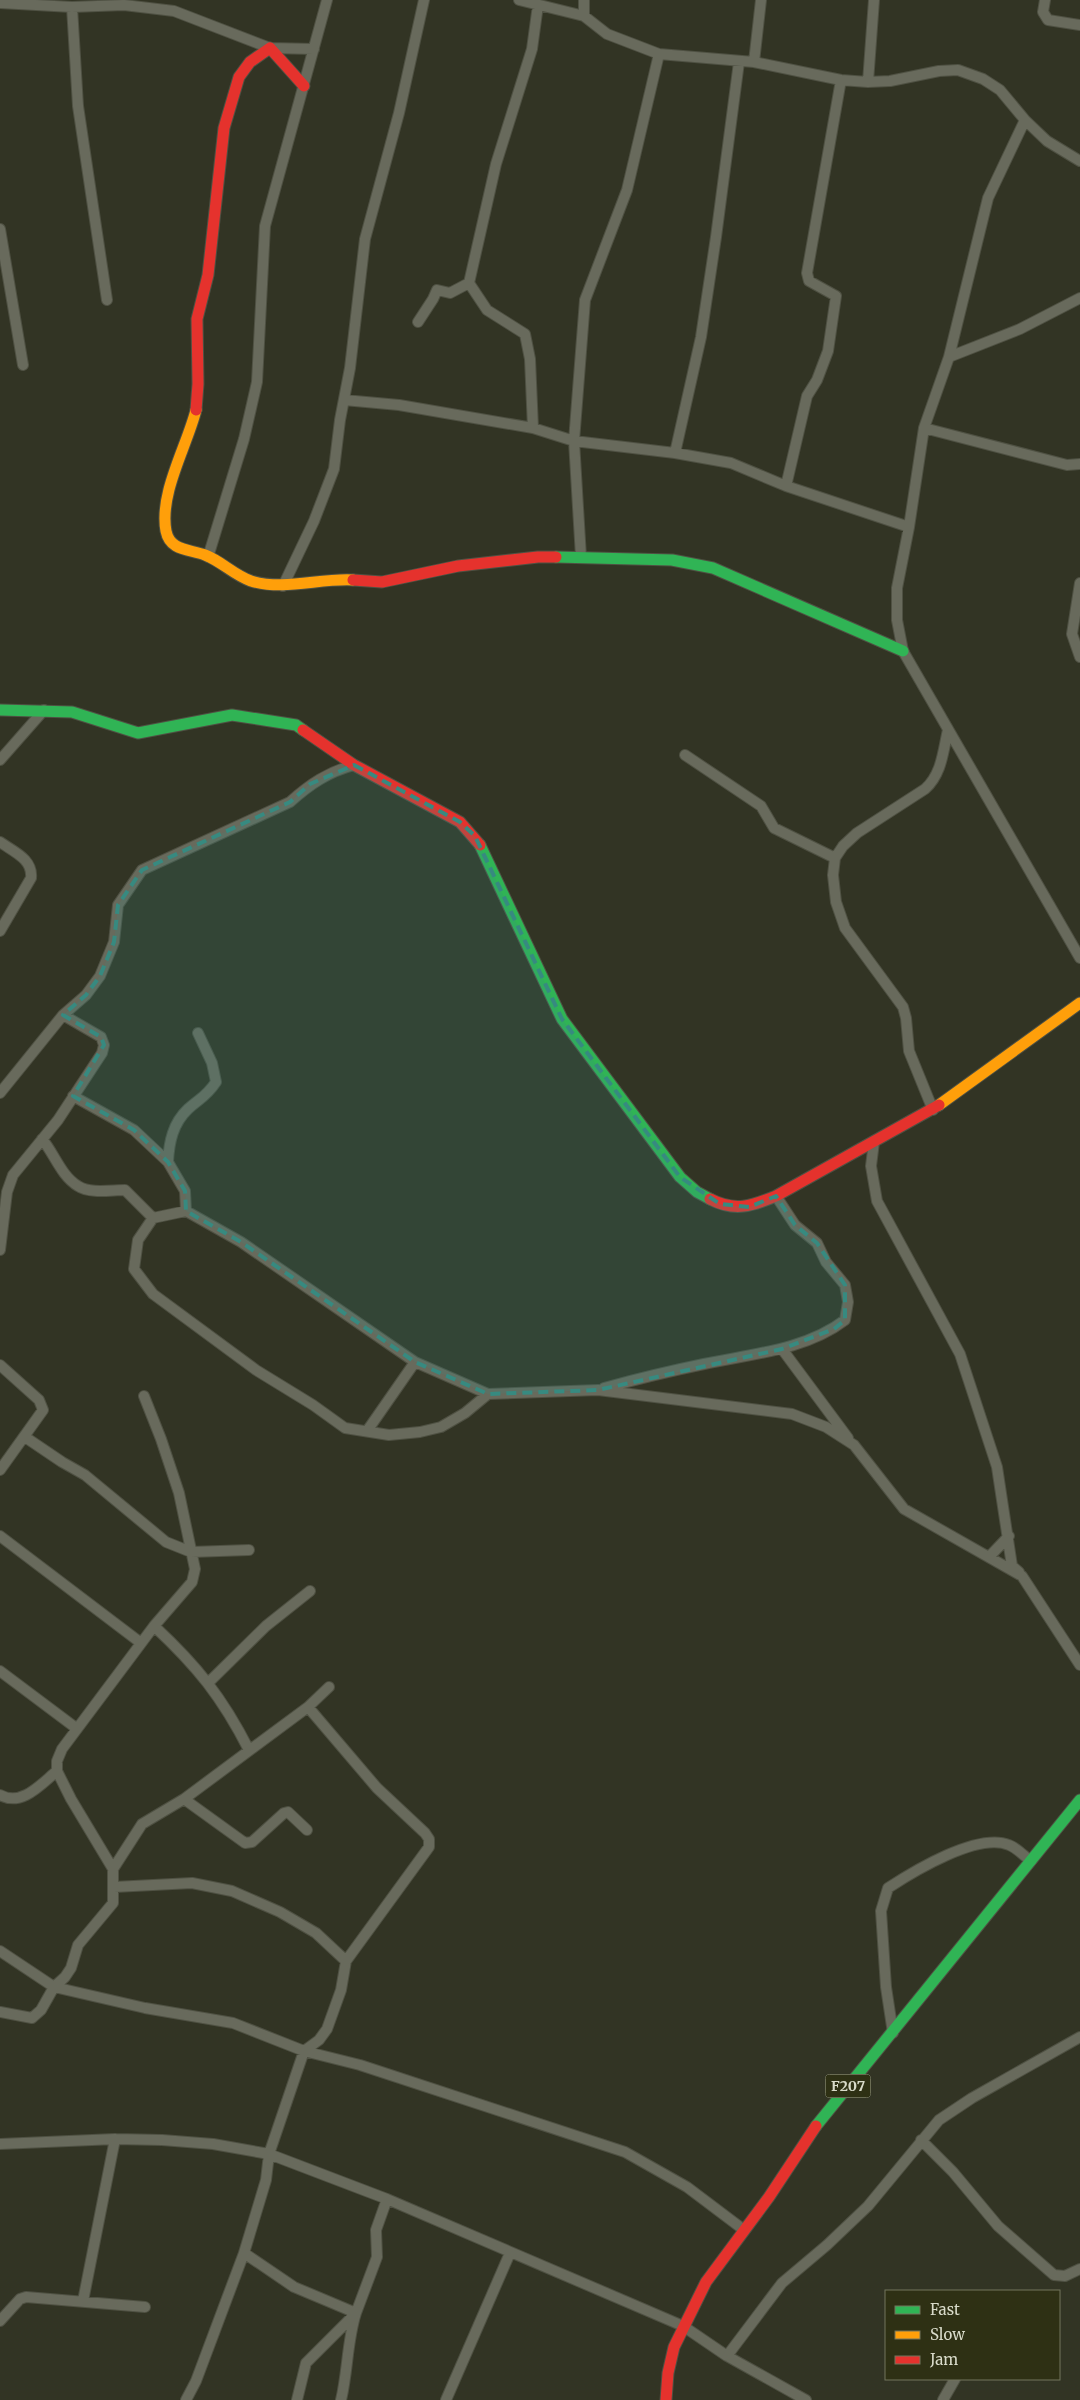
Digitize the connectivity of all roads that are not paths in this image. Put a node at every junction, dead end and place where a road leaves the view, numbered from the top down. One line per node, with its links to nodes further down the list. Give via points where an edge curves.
1 (327, 0): 14 (street)
2 (424, 0): 30 (street, via 366,239)
3 (519, 0): 9 (street)
4 (584, 0): 11 (street)
5 (761, 0): 17 (street)
6 (874, 0): 19 (street)
7 (1045, 0): 12 (street, via 1043,12 1048,20)
8 (0, 3): 10 (street)
9 (538, 5): 11 (street); 24 (street, via 532,48 496,164)
10 (72, 7): 13 (street, via 124,5 174,12); 26 (street, via 78,106)
11 (584, 16): 15 (street, via 607,34)
12 (1080, 25)
13 (270, 48): 14 (street); 20 (street); 38 (street, via 244,68 236,80 230,100 208,276 197,318 198,380 194,420 170,484 165,531 170,542 175,547)
14 (314, 49): 20 (street)
15 (659, 54): 16 (street); 33 (street, via 627,190 585,300)
16 (739, 62): 17 (street); 34 (street, via 701,337)
17 (754, 62): 18 (street)
18 (841, 80): 19 (street); 36 (street, via 807,273 809,281 836,296 828,352 807,396)
19 (868, 82): 21 (street, via 890,82 958,70 983,79 1000,90)
20 (304, 86): 38 (street, via 266,226 257,382 244,439)
21 (1025, 120): 22 (street, via 1047,141); 28 (street, via 988,198)
22 (1080, 161)
23 (0, 229): 29 (street)
24 (469, 283): 27 (street, via 450,293 436,290); 31 (street, via 487,310 525,334 530,359)
25 (1080, 298): 28 (street, via 1020,330)
26 (107, 300)
27 (418, 322)
28 (949, 357): 32 (street)
29 (23, 365)
30 (344, 400): 31 (street, via 399,405); 41 (street, via 334,469)
31 (533, 428): 33 (street)
32 (924, 428): 35 (street, via 1068,465); 37 (street)
33 (574, 441): 34 (street); 39 (street)
34 (675, 453): 36 (street, via 730,463)
35 (1080, 464)
36 (786, 486): 37 (street)
37 (909, 526): 42 (street, via 897,588 897,620)
38 (208, 557): 41 (street, via 215,564 254,582)
39 (580, 557): 41 (street, via 538,557 520,562 455,566 382,582 344,580); 42 (street, via 672,560 713,568)
40 (1080, 583): 43 (street, via 1072,634)
41 (282, 586)
42 (903, 651): 46 (street)
43 (1080, 657)
44 (0, 710): 45 (street)
45 (44, 710): 48 (street); 49 (street, via 72,712 138,733 232,715 296,725)
46 (948, 730): 51 (street, via 934,781 926,790 857,833); 53 (street)
47 (685, 755): 51 (street, via 761,806 774,828)
48 (0, 760)
49 (354, 765): 55 (street, via 333,771 310,784 290,802 142,870 118,905 114,942 100,976 86,995); 64 (street, via 460,822 474,836 484,850 562,1019 680,1177 697,1192 720,1204 749,1208)
50 (0, 842): 52 (street, via 32,868 31,878)
51 (835, 858): 59 (street, via 836,902 846,928 903,1007 909,1051)
52 (0, 931)
53 (1080, 958)
54 (1080, 1003): 59 (street)
55 (63, 1015): 57 (street); 58 (street, via 101,1037 104,1045)
56 (198, 1033): 62 (street, via 212,1063 216,1082 208,1095 188,1109 173,1130)
57 (0, 1093)
58 (73, 1096): 60 (street); 62 (street, via 134,1130)
59 (932, 1110): 61 (street)
60 (42, 1139): 63 (street); 66 (street, via 78,1187 125,1190)
61 (874, 1142): 64 (street); 79 (street, via 871,1166 877,1201 960,1354 997,1467)
62 (168, 1162): 65 (street, via 185,1191)
63 (3, 1190): 67 (street)
64 (776, 1196): 68 (street, via 795,1226 817,1243 826,1262 844,1285 848,1302 846,1320)
65 (186, 1211): 66 (street); 69 (street, via 241,1242)
66 (152, 1218): 74 (street, via 138,1240 134,1269 154,1294 256,1370 345,1428)
67 (0, 1250)
68 (782, 1349): 71 (street, via 703,1364); 76 (street)
69 (415, 1362): 72 (street); 74 (street)
70 (0, 1365): 75 (street, via 42,1404 43,1410)
71 (598, 1390): 72 (street); 76 (street, via 792,1414 826,1428)
72 (488, 1394): 74 (street, via 441,1427 389,1435)
73 (144, 1396): 81 (street, via 179,1493)
74 (367, 1431)
75 (25, 1437): 77 (street); 81 (street, via 85,1475 166,1542)
76 (854, 1445): 82 (street, via 904,1509)
77 (0, 1470)
78 (0, 1536): 86 (street)
79 (1009, 1536): 82 (street); 83 (street, via 1012,1566)
80 (250, 1550): 81 (street)
81 (191, 1552): 85 (street, via 195,1569 192,1582)
82 (988, 1557): 83 (street)
83 (1022, 1576): 87 (street)
84 (310, 1591): 89 (street, via 266,1626)
85 (154, 1626): 86 (street); 89 (street, via 190,1659)
86 (141, 1643): 92 (street)
87 (1080, 1665)
88 (0, 1671): 92 (street)
89 (208, 1683): 93 (street, via 221,1699)
90 (329, 1687): 91 (street)
91 (308, 1707): 93 (street); 103 (street, via 377,1788 406,1812 430,1839 430,1847)
92 (76, 1728): 94 (street, via 62,1749)
93 (249, 1750): 96 (street)
94 (57, 1771): 95 (street, via 25,1797 16,1799); 100 (street)
95 (0, 1795)
96 (184, 1799): 98 (street, via 245,1843 252,1842 288,1812); 100 (street, via 142,1824)
97 (1079, 1804): 99 (street, F207)
98 (307, 1830)
99 (1031, 1861): 106 (street, F207); 106 (street, via 1010,1845 994,1842 927,1863 888,1888 881,1911)
100 (114, 1869): 101 (street)
101 (114, 1887): 103 (street, via 192,1883 232,1891 280,1912 316,1933); 104 (street, via 113,1903 78,1945 71,1968)
102 (0, 1951): 104 (street)
103 (346, 1961): 108 (street, via 341,1990 327,2028 319,2040)
104 (54, 1987): 105 (street, via 41,2010 32,2018); 108 (street, via 145,2008 233,2023)
105 (0, 2012)
106 (893, 2033): 114 (street, F207, via 815,2127)
107 (1080, 2038): 110 (street, via 972,2098 939,2120)
108 (304, 2051): 112 (street); 114 (street, via 360,2065 625,2152 687,2187)
109 (115, 2139): 111 (street); 112 (street, via 213,2144); 118 (street)
110 (921, 2140): 117 (street, via 998,2226 1054,2275 1065,2276); 123 (street, via 868,2206 782,2283)
111 (0, 2144)
112 (269, 2154): 113 (street); 115 (street, via 266,2180)
113 (387, 2199): 116 (street); 120 (street, via 376,2230 377,2257)
114 (744, 2230): 122 (street, F207, via 706,2282)
115 (244, 2253): 120 (street, via 294,2287); 125 (street, via 196,2382)
116 (510, 2253): 122 (street); 128 (street)
117 (1080, 2269)
118 (83, 2301): 119 (street); 121 (street, via 26,2297 20,2299)
119 (145, 2307)
120 (356, 2313): 126 (street, via 306,2363); 127 (street)
121 (0, 2322)
122 (684, 2326): 123 (street); 129 (street, F207, via 672,2355)
123 (727, 2356): 130 (street)
124 (954, 2380): 131 (street)
125 (186, 2400)
126 (297, 2400)
127 (341, 2400)
128 (446, 2400)
129 (666, 2400)
130 (806, 2400)
131 (943, 2400)

